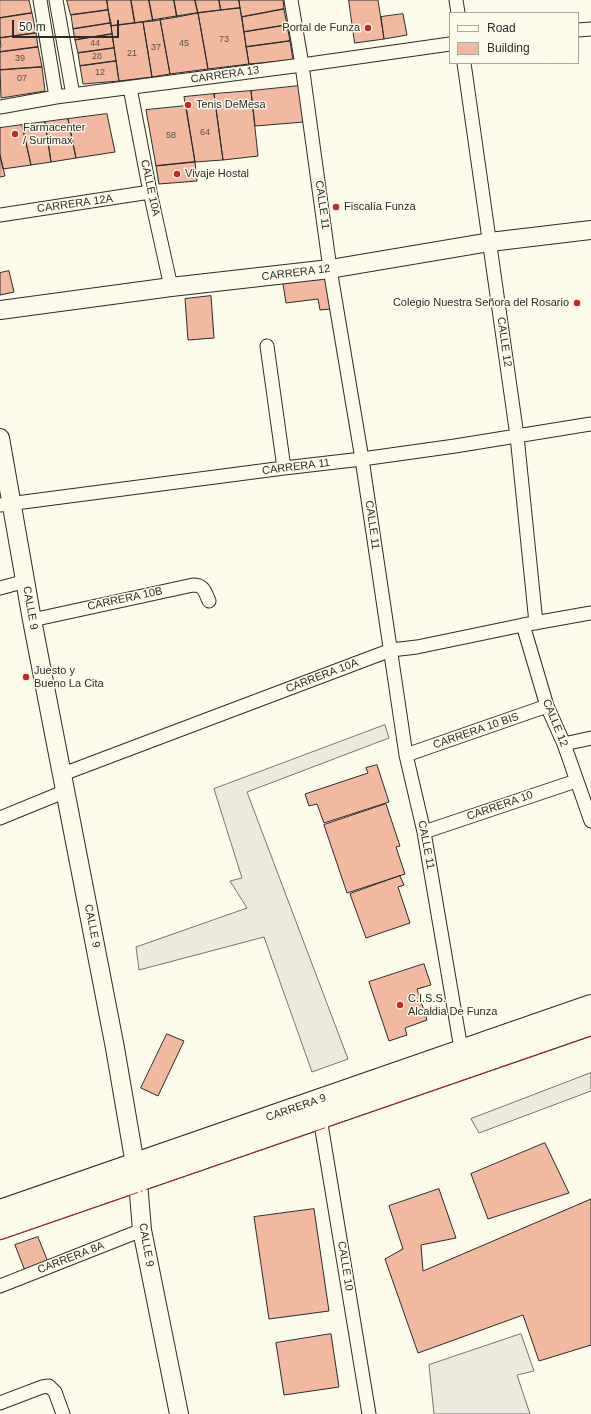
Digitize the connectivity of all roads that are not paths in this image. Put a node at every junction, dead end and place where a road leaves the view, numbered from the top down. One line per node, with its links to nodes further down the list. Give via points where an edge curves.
1 (40, 0): 13 (street)
2 (56, 0): 12 (street)
3 (291, 0): 10 (street, CALLE 11)
4 (456, 0): 5 (street)
5 (458, 12)
6 (591, 29): 7 (street)
7 (579, 30)
8 (449, 44): 10 (street, CARRERA 13)
9 (464, 64): 18 (street, CALLE 12)
10 (302, 65): 11 (street, CARRERA 13); 19 (street, CALLE 11)
11 (130, 88): 12 (street, CARRERA 13); 15 (street, CALLE 10A)
12 (73, 95): 13 (street, CARRERA 13)
13 (56, 97): 14 (street, CARRERA 13)
14 (0, 107)
15 (150, 192): 16 (street, CARRERA 12A); 20 (street, CALLE 10A)
16 (0, 215)
17 (591, 230): 18 (main road, CARRERA 12)
18 (490, 242): 19 (main road, CARRERA 12); 24 (street, CALLE 12)
19 (330, 269): 20 (main road, CARRERA 12); 26 (street, CALLE 11)
20 (171, 287): 21 (main road, CARRERA 12)
21 (0, 310)
22 (267, 346): 27 (street)
23 (591, 424): 24 (street, CARRERA 11)
24 (517, 436): 26 (street, CARRERA 11); 34 (street, CALLE 12)
25 (0, 438): 28 (main road, CALLE 9)
26 (362, 459): 27 (street, CARRERA 11); 35 (street, CALLE 11)
27 (284, 468): 28 (street, CARRERA 11)
28 (6, 504): 29 (main road, CALLE 9)
29 (26, 581): 30 (street); 33 (main road, CALLE 9)
30 (0, 588)
31 (209, 602): 33 (street, CARRERA 10B, via 203,588 193,584)
32 (591, 613): 34 (street, CARRERA 10A)
33 (32, 620): 40 (main road, CALLE 9)
34 (530, 624): 35 (street, CARRERA 10A, via 418,647); 36 (street, CALLE 12)
35 (391, 650): 39 (street, CALLE 11); 40 (street, CARRERA 10A)
36 (547, 706): 38 (street, CALLE 12); 39 (street, CARRERA 10 BIS)
37 (591, 738): 38 (street)
38 (564, 744): 41 (street, CALLE 12)
39 (406, 755): 45 (street, CALLE 11)
40 (63, 774): 42 (main road, CALLE 9)
41 (576, 781): 44 (street, CALLE 12); 45 (street, CARRERA 10)
42 (66, 791): 43 (street); 50 (main road, CALLE 9)
43 (0, 818)
44 (591, 821)
45 (424, 832): 48 (street, CALLE 11)
46 (591, 1005): 48 (main road, CARRERA 9)
47 (591, 1025): 49 (main road, CARRERA 9)
48 (462, 1050): 50 (main road, CARRERA 9)
49 (320, 1118): 50 (main road, CARRERA 9); 58 (street, CALLE 10)
50 (137, 1173): 51 (main road, CARRERA 9); 52 (main road, CARRERA 9); 53 (main road, CALLE 9)
51 (0, 1210)
52 (0, 1229)
53 (142, 1230): 54 (street, CARRERA 8A); 57 (main road, CALLE 9)
54 (0, 1286)
55 (0, 1403): 56 (street, via 49,1386)
56 (63, 1414)
57 (179, 1414)
58 (369, 1414)

